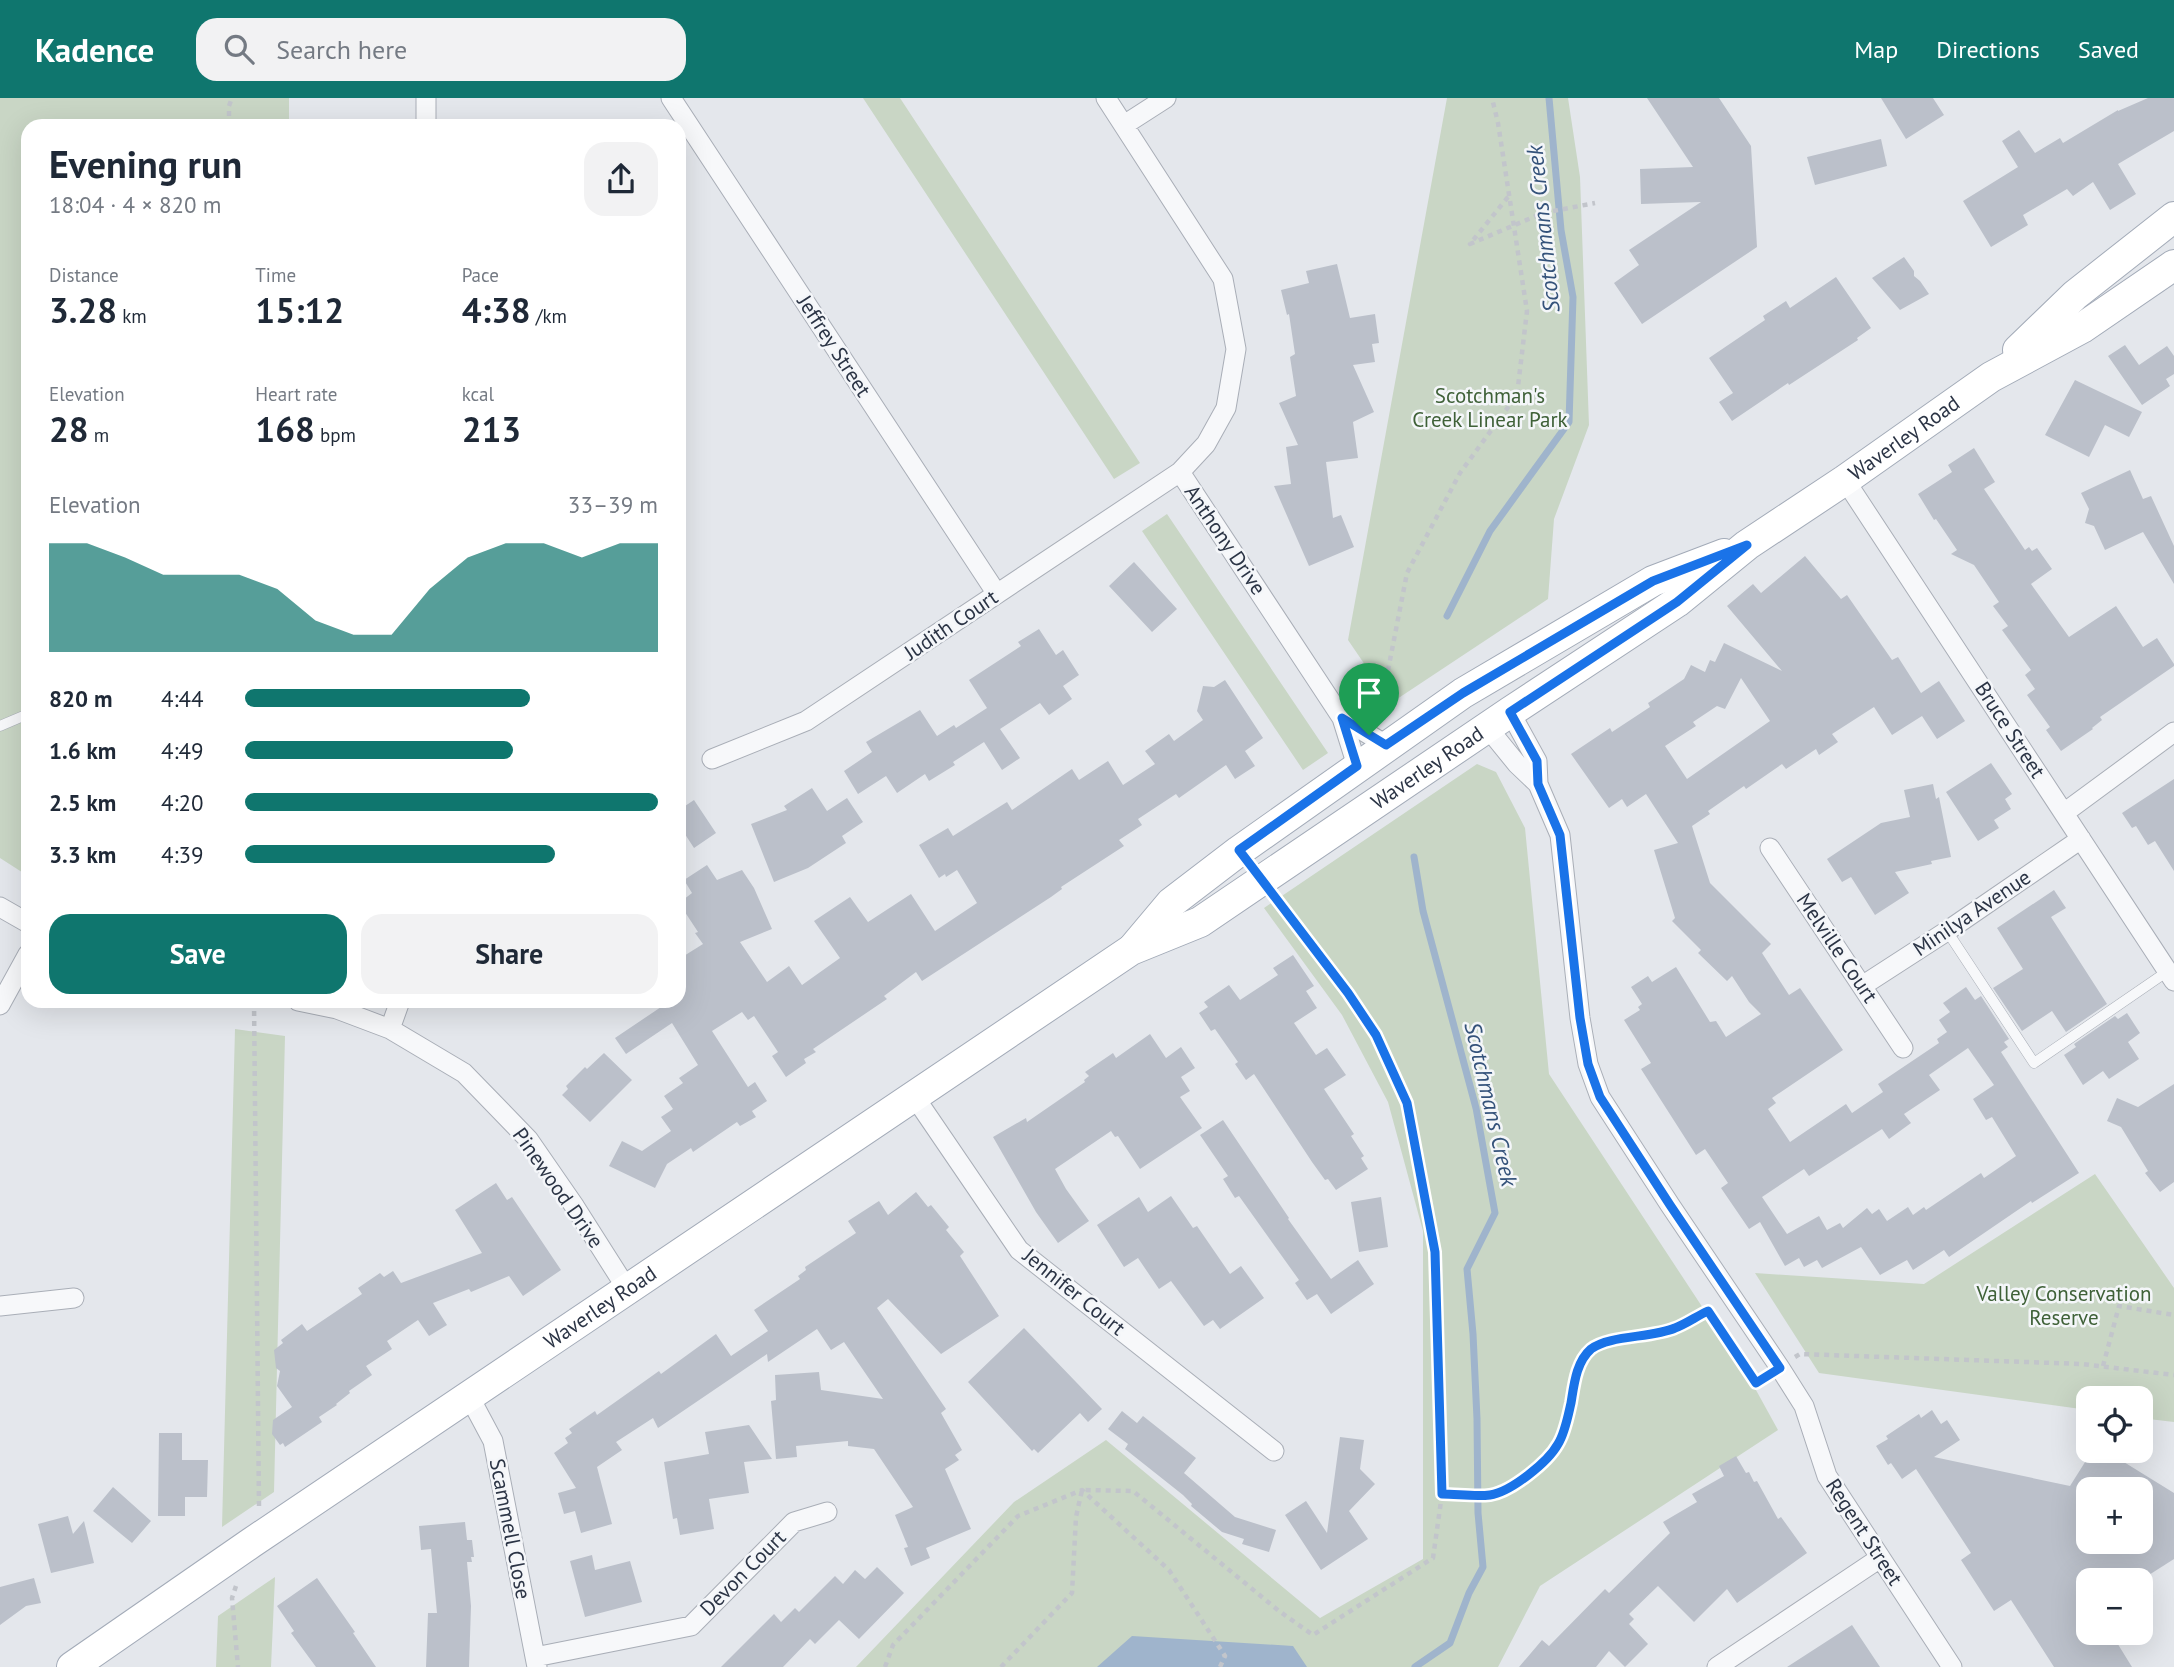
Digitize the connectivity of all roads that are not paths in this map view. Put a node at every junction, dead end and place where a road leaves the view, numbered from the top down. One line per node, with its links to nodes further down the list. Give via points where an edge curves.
1 (426, 98): 5 (street)
2 (671, 98): 6 (street, Jeffrey Street)
3 (1105, 98): 8 (street, Anthony Drive)
4 (1166, 98): 8 (street)
5 (426, 119)
6 (685, 119)
7 (686, 121): 15 (street, Jeffrey Street)
8 (1124, 125): 12 (street, Anthony Drive, via 1223,279 1236,349 1226,408 1206,444)
9 (2174, 217): 11 (main road, Waverley Road, via 2076,295)
10 (2174, 265): 11 (main road, Waverley Road, via 2082,328)
11 (1991, 377): 13 (main road, Waverley Road)
12 (1180, 472): 15 (street, Judith Court); 18 (street, Anthony Drive)
13 (1845, 480): 14 (main road, Waverley Road); 26 (street, Bruce Street)
14 (1747, 545): 16 (main road, Waverley Road, via 1653,581); 19 (main road, Waverley Road, via 1677,602)
15 (997, 594): 23 (street, Judith Court, via 806,721)
16 (1472, 688): 19 (main road); 22 (main road, Waverley Road)
17 (21, 717): 20 (lane)
18 (1342, 718): 22 (street, Anthony Drive); 24 (street, Anthony Drive)
19 (1499, 719): 25 (street, Regent Street, via 1517,764); 25 (street, Regent Street, via 1537,761); 32 (main road, Waverley Road, via 1200,922)
20 (0, 726)
21 (2174, 733): 26 (street)
22 (1378, 740): 24 (main road, Waverley Road)
23 (712, 759)
24 (1357, 766): 32 (main road, Waverley Road, via 1171,903)
25 (1538, 784): 48 (street, Regent Street, via 1560,835 1580,1018 1588,1064 1600,1097 1804,1406 1827,1476)
26 (2064, 813): 27 (street, Bruce Street)
27 (2081, 839): 31 (street, Minilya Avenue); 34 (street, Bruce Street)
28 (1770, 848): 35 (street, Melville Court)
29 (0, 907): 30 (street)
30 (21, 919)
31 (1947, 931): 34 (lane, via 2034,1063); 35 (street, Minilya Avenue)
32 (1131, 950): 41 (main road, Waverley Road)
33 (21, 967): 36 (street)
34 (2171, 976)
35 (1862, 986): 40 (street, Melville Court)
36 (0, 1005)
37 (332, 1008): 39 (street, Pinewood Drive)
38 (398, 1008): 39 (street)
39 (390, 1029): 42 (street, Pinewood Drive, via 464,1073 528,1139)
40 (1903, 1048)
41 (914, 1096): 42 (main road, Waverley Road); 46 (street, Jennifer Court, via 1019,1250)
42 (627, 1289): 45 (main road, Waverley Road)
43 (74, 1298): 44 (street)
44 (0, 1306)
45 (469, 1395): 49 (street, Scammell Close, via 493,1441); 50 (main road, Waverley Road)
46 (1274, 1451)
47 (827, 1512): 49 (street, Devon Court, via 794,1522 691,1626)
48 (1880, 1558): 51 (street); 52 (street, Regent Street)
49 (536, 1662)
50 (72, 1667)
51 (1717, 1667)
52 (1952, 1667)

